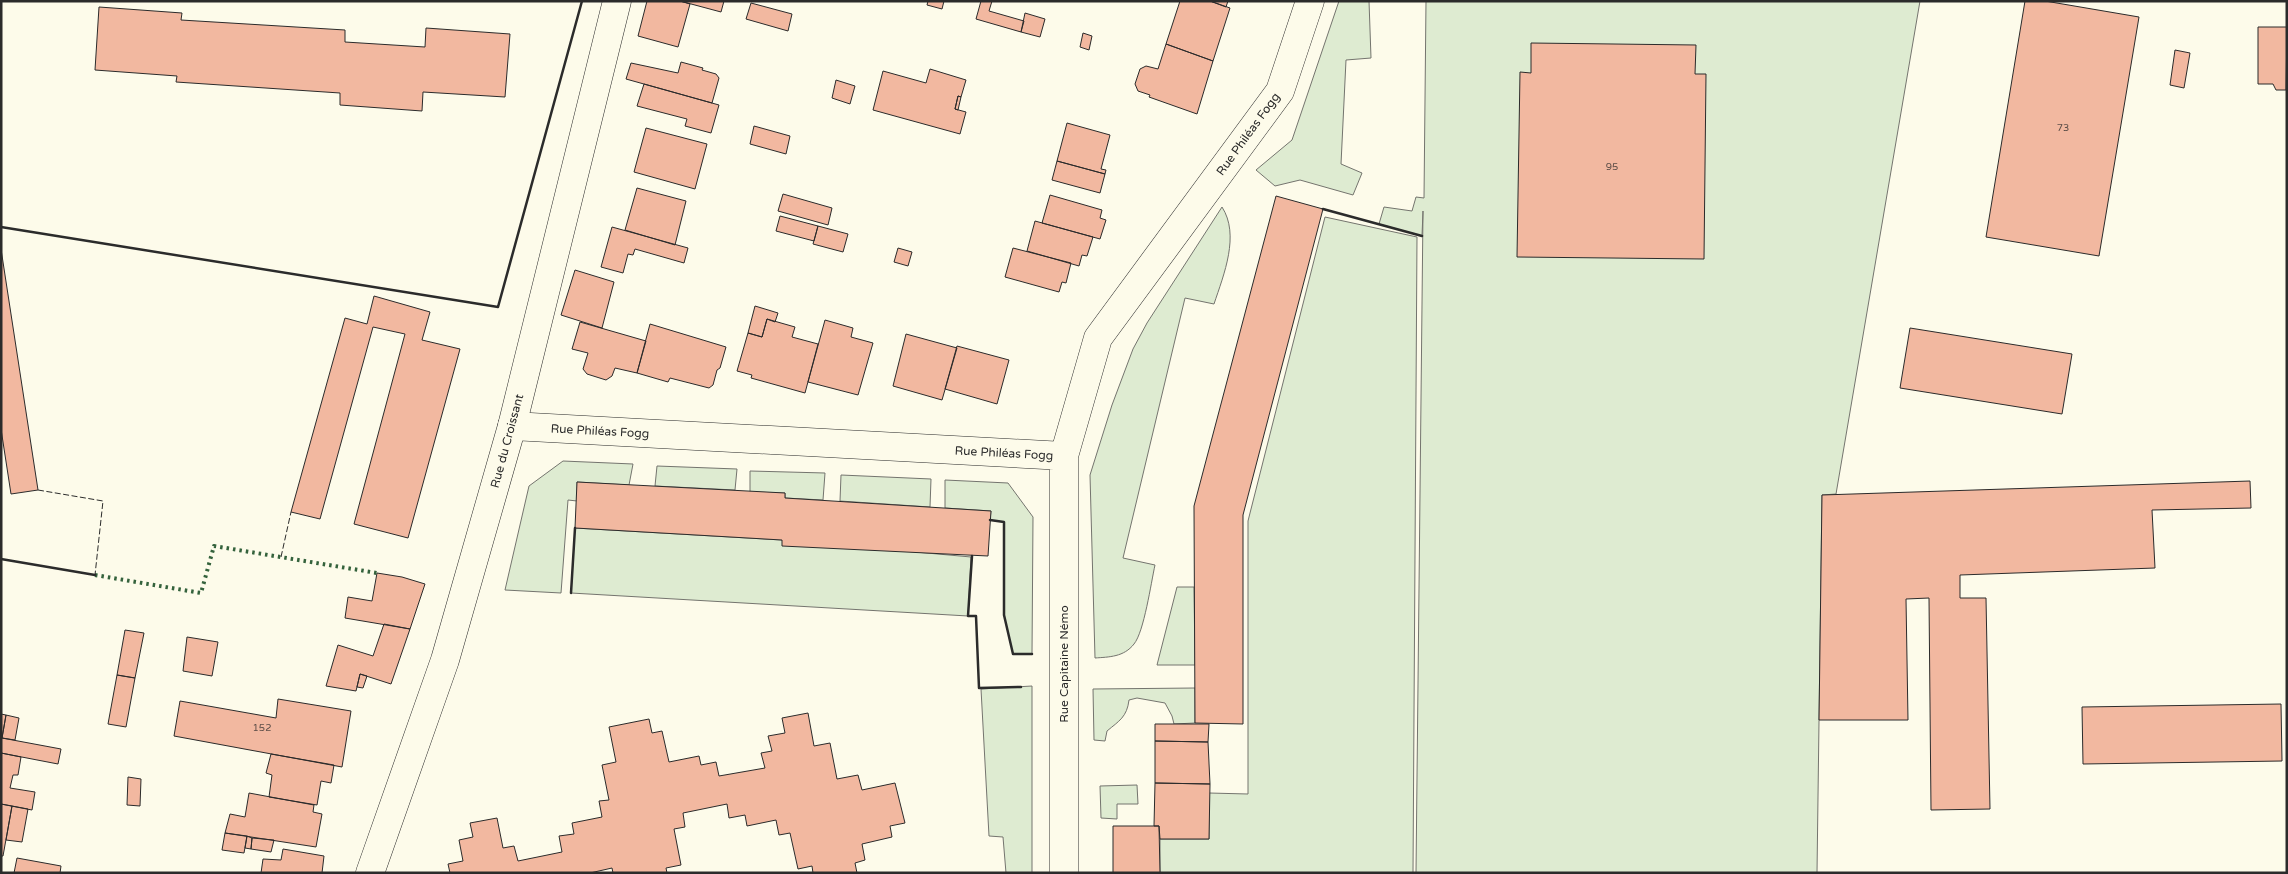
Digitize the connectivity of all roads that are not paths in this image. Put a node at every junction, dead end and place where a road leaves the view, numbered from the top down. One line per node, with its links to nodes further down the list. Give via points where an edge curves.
1 (617, 1): 3 (street, Rue du Croissant)
2 (1310, 1): 4 (street, Rue Philéas Fogg, via 1280,91 1098,338)
3 (512, 426): 4 (street, Rue Philéas Fogg); 5 (street, Rue du Croissant, via 445,660)
4 (1064, 456): 6 (street, Rue Capitaine Némo)
5 (370, 873)
6 (1064, 873)

